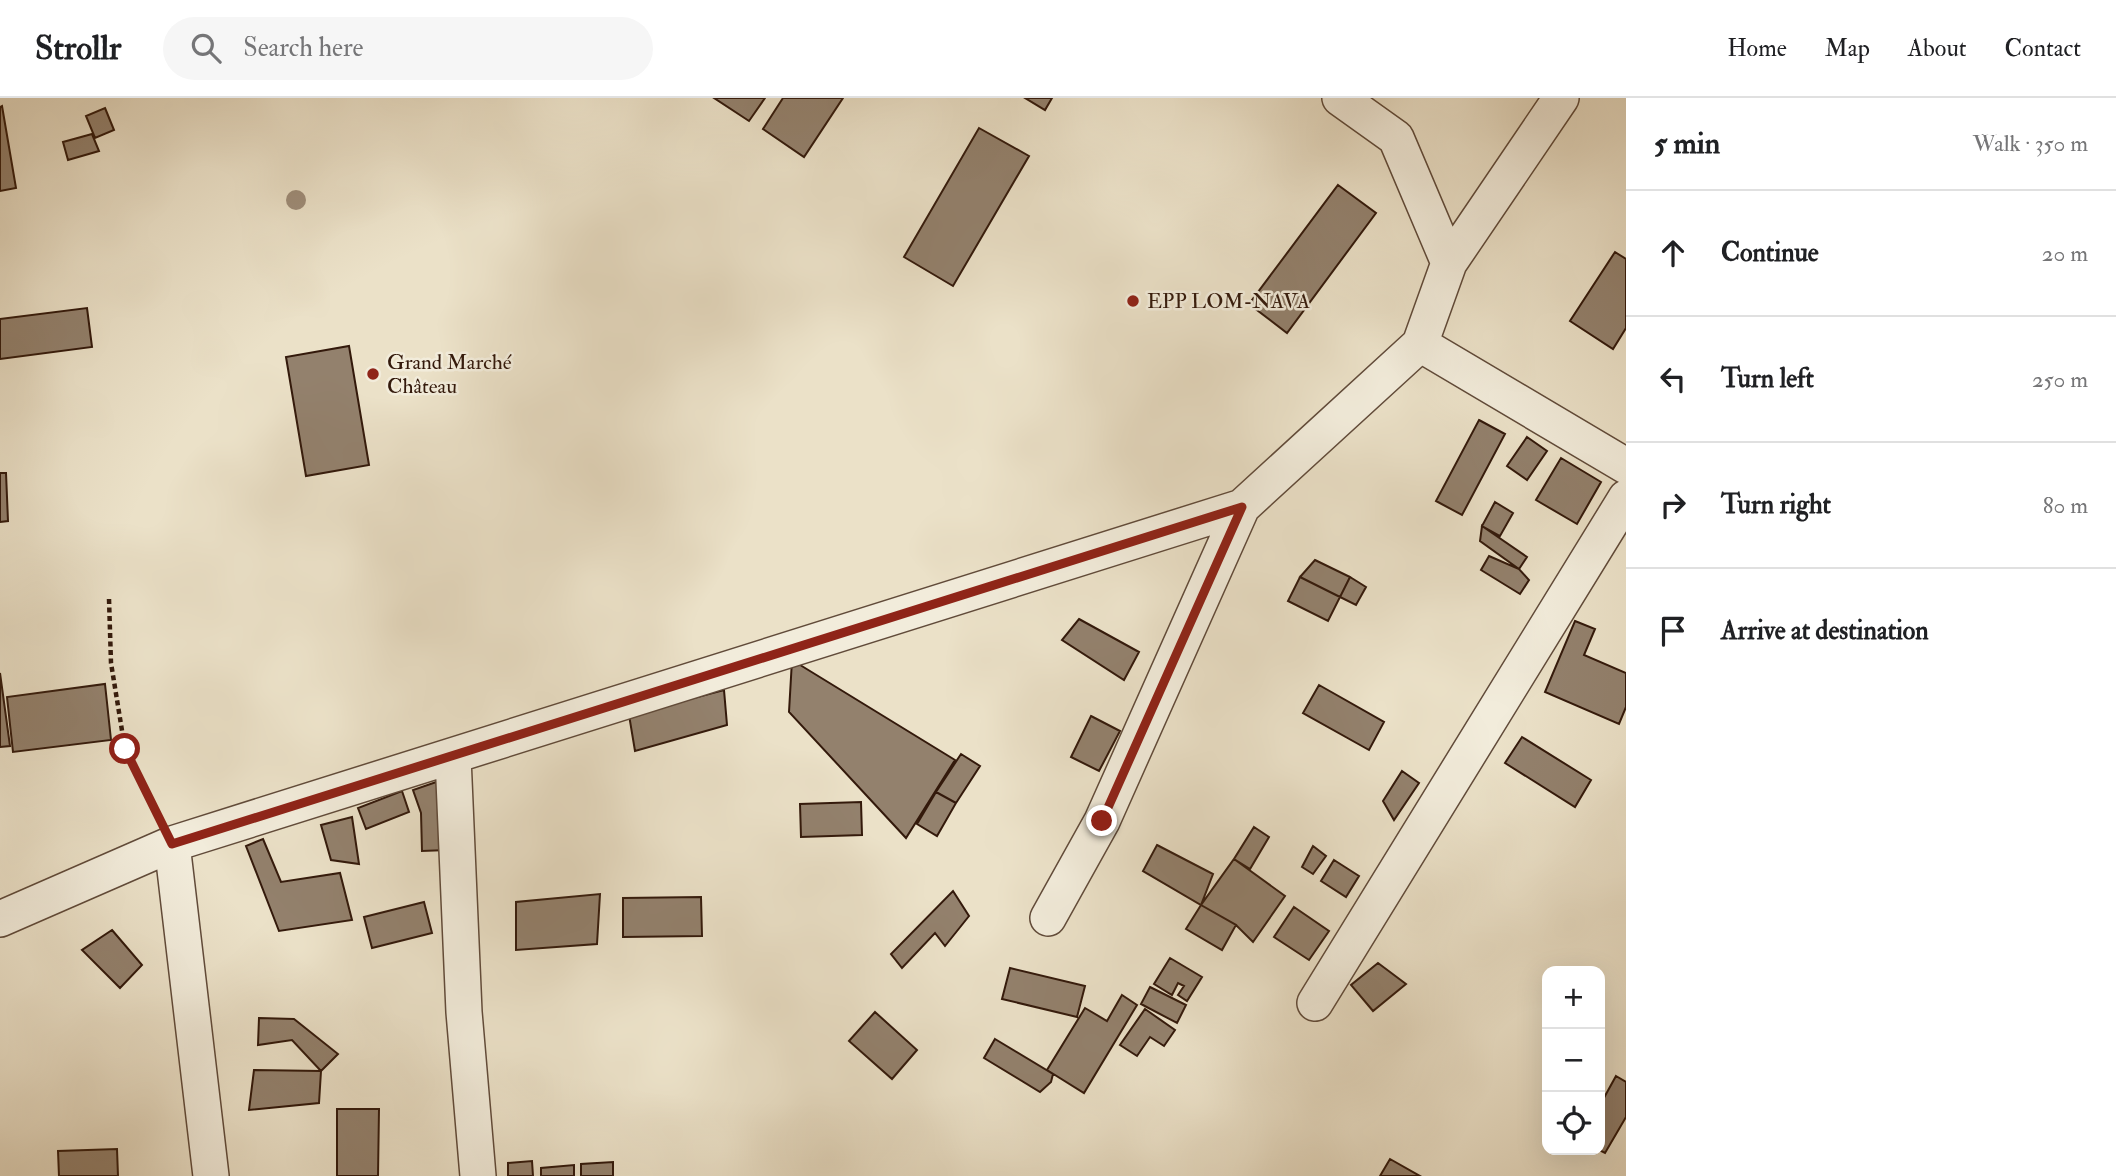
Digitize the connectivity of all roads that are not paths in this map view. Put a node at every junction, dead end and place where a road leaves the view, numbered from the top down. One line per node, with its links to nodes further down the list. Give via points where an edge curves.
1 (1340, 98): 3 (street, via 1396,138)
2 (1561, 98): 3 (street)
3 (1449, 263): 4 (street)
4 (1420, 344): 5 (street); 7 (street)
5 (1626, 466)
6 (1626, 498): 12 (street)
7 (1242, 507): 8 (street); 10 (street, via 1102,821)
8 (453, 757): 9 (street); 14 (street, via 464,1012)
9 (172, 844): 11 (street); 13 (street)
10 (1048, 918)
11 (0, 919)
12 (1315, 1003)
13 (211, 1176)
14 (478, 1176)

